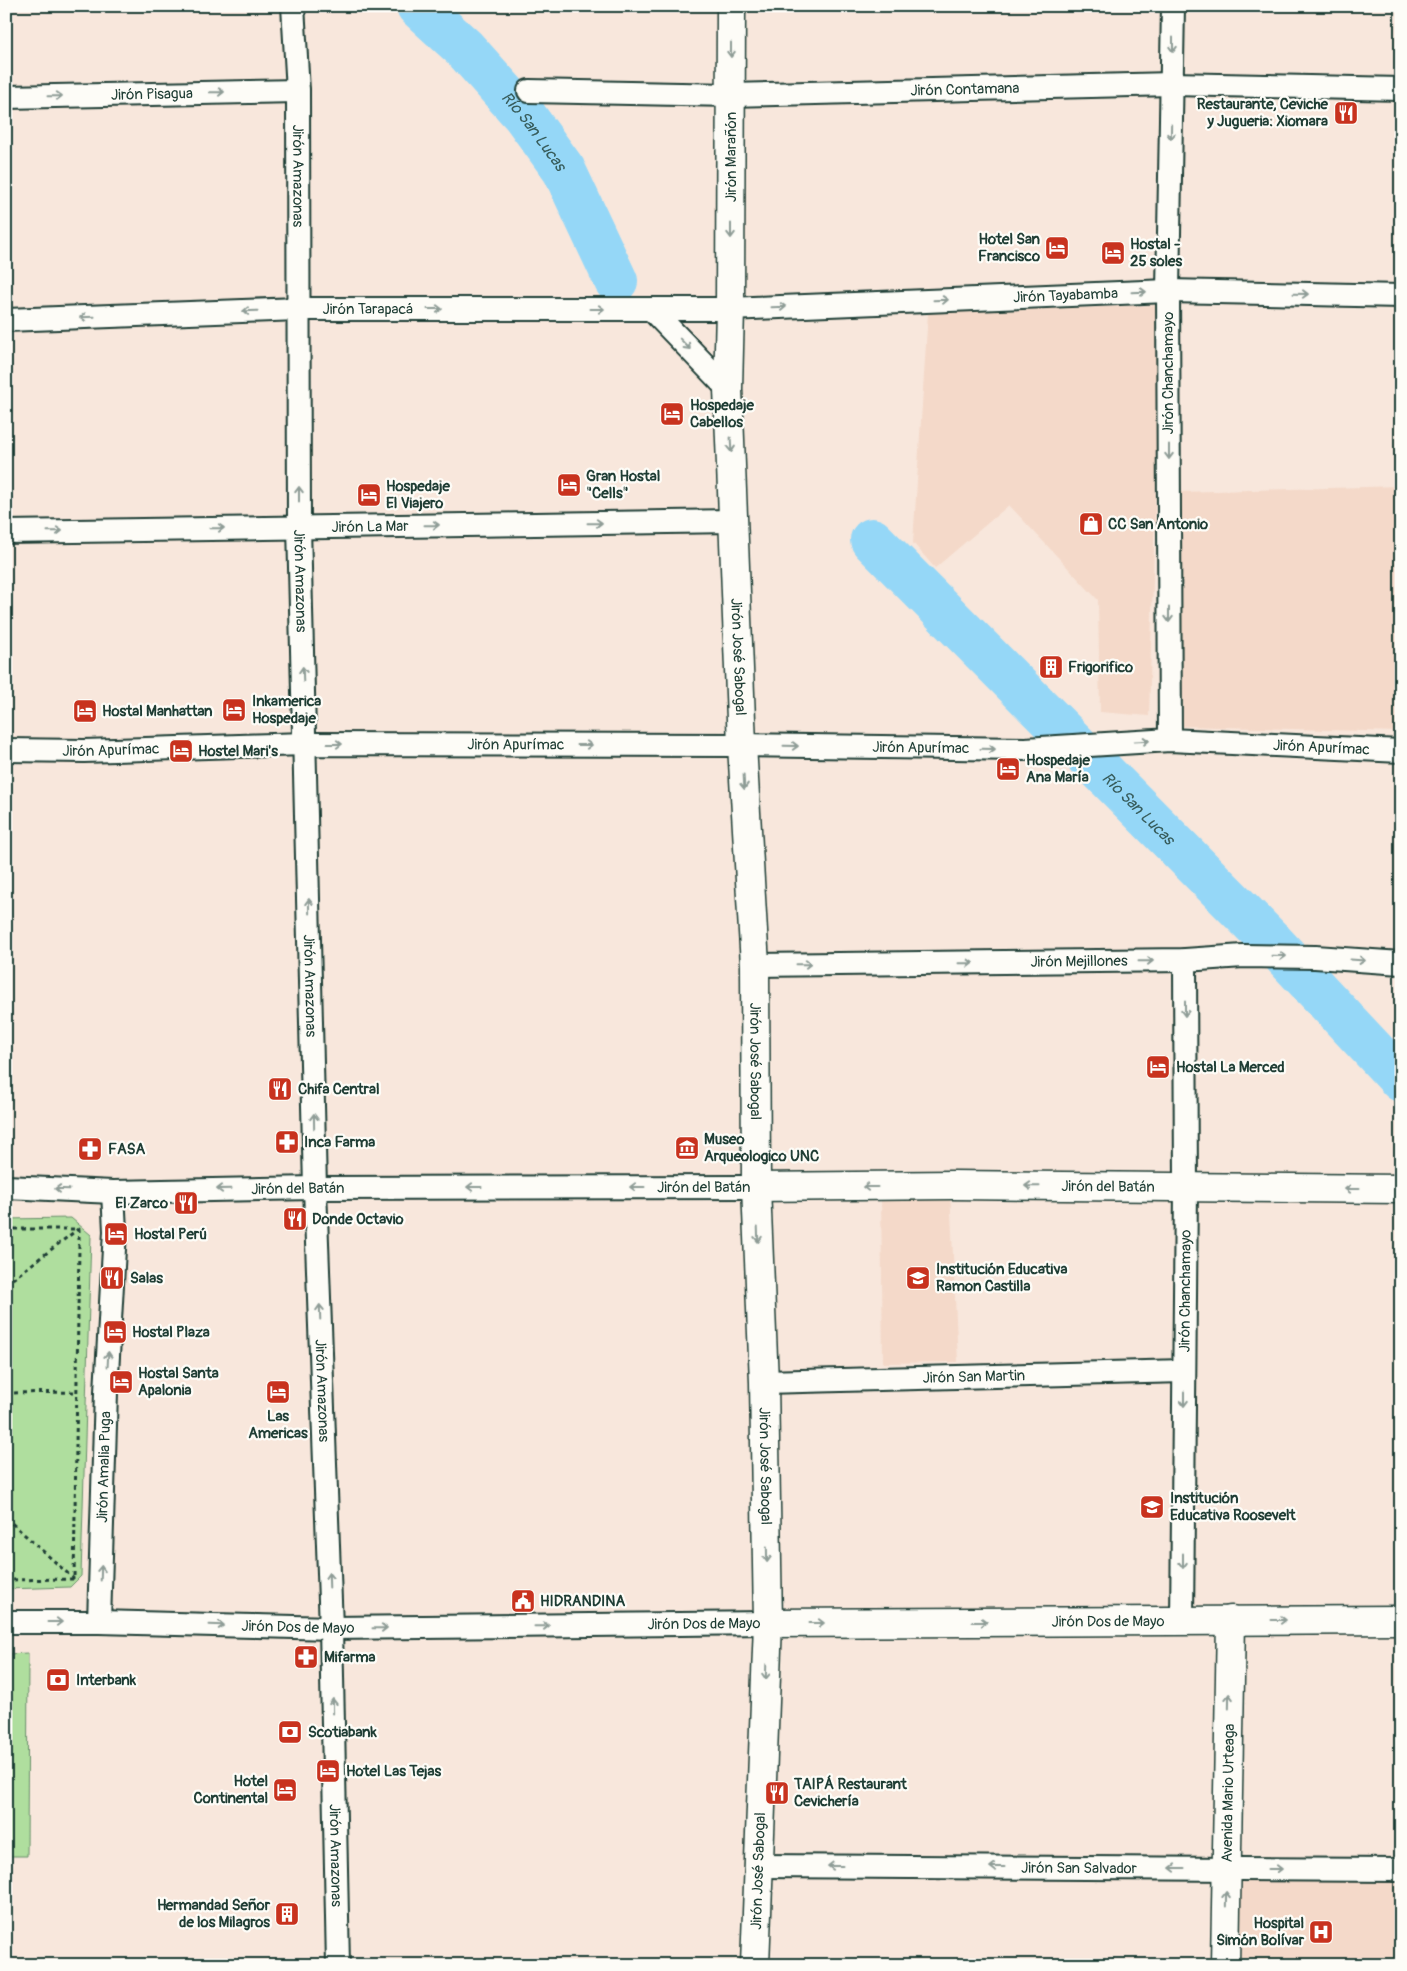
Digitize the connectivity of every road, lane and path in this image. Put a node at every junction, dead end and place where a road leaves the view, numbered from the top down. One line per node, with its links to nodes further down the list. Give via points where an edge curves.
1 (293, 6): 6 (street, Jirón Amazonas)
2 (732, 6): 8 (street, Jirón Marañón, one-way to 8)
3 (1173, 6): 4 (street, Jirón Chanchamayo, one-way to 4)
4 (1172, 84): 5 (street, Jirón Contamana); 8 (street, Jirón Contamana); 10 (street, Jirón Chanchamayo, one-way to 10)
5 (1401, 89)
6 (298, 91): 9 (street, Jirón Pisagua, one-way to 6); 12 (street, Jirón Amazonas)
7 (529, 91): 8 (street, Jirón Contamana)
8 (731, 95): 14 (street, Jirón Marañón, one-way to 14)
9 (6, 97)
10 (1168, 291): 11 (street, Jirón Tayabamba, one-way to 11); 14 (street, Jirón Tayabamba, one-way to 10); 20 (street, Jirón Chanchamayo, one-way to 20)
11 (1401, 296)
12 (298, 309): 13 (street, Jirón Tarapacá, one-way to 13); 15 (street, Jirón Tarapacá, one-way to 15); 18 (street, Jirón Amazonas, one-way to 12)
13 (651, 309): 14 (street, Jirón Tarapacá); 16 (street, one-way to 16)
14 (730, 309): 16 (street, Jirón José Sabogal)
15 (6, 320)
16 (728, 389): 17 (street, Jirón José Sabogal, one-way to 17)
17 (734, 521): 18 (street, Jirón La Mar, one-way to 17); 22 (street, Jirón José Sabogal)
18 (299, 526): 19 (street, Jirón La Mar, one-way to 18); 21 (street, Jirón Amazonas, one-way to 18)
19 (6, 532)
20 (1170, 740): 22 (street, Jirón Apurímac, one-way to 20, via 1025,749); 24 (street, Jirón Apurímac)
21 (305, 744): 22 (street, Jirón Apurímac, one-way to 22); 23 (street, Jirón Apurímac, via 84,751); 30 (street, Jirón Amazonas, one-way to 21)
22 (742, 745): 27 (street, Jirón José Sabogal, one-way to 27)
23 (6, 750)
24 (1401, 751)
25 (1185, 960): 26 (street, Jirón Mejillones, one-way to 26, via 1243,956); 27 (street, Jirón Mejillones, one-way to 25); 31 (street, Jirón Chanchamayo, one-way to 31)
26 (1401, 963)
27 (755, 965): 29 (street, Jirón José Sabogal)
28 (6, 1187): 33 (street, Jirón del Batán, one-way to 28)
29 (756, 1187): 30 (street, Jirón del Batán, one-way to 30); 31 (street, Jirón del Batán, one-way to 29, via 953,1184); 38 (street, Jirón José Sabogal, one-way to 38)
30 (315, 1188): 33 (street, Jirón del Batán, one-way to 33); 50 (street, Jirón Amazonas, one-way to 30)
31 (1186, 1188): 32 (street, Jirón del Batán, one-way to 31); 37 (street, Jirón Chanchamayo)
32 (1401, 1189)
33 (113, 1192): 48 (street, Jirón Amalia Puga, one-way to 33, via 115,1231)
34 (6, 1228): 35 (path)
35 (79, 1229): 36 (path); 39 (path)
36 (6, 1284)
37 (1184, 1371): 38 (street, Jirón San Martin); 46 (street, Jirón Chanchamayo, one-way to 46)
38 (764, 1382): 49 (street, Jirón José Sabogal, one-way to 49)
39 (78, 1392): 40 (path); 42 (path)
40 (6, 1393)
41 (6, 1518): 42 (path)
42 (74, 1579): 43 (path)
43 (6, 1580)
44 (1231, 1620): 45 (street, Jirón Dos de Mayo, one-way to 45); 46 (street, Jirón Dos de Mayo); 52 (street, Avenida Mario Urteaga, one-way to 44)
45 (1401, 1620)
46 (1182, 1621): 49 (street, Jirón Dos de Mayo, one-way to 46)
47 (6, 1622): 48 (street, Jirón Dos de Mayo, one-way to 48)
48 (99, 1622): 50 (street, Jirón Dos de Mayo, one-way to 50)
49 (768, 1624): 50 (street, Jirón Dos de Mayo, one-way to 49); 51 (street, Jirón José Sabogal, one-way to 51)
50 (331, 1628): 54 (street, Jirón Amazonas, one-way to 50)
51 (758, 1866): 52 (street, Jirón San Salvador, one-way to 51); 55 (street, Jirón José Sabogal)
52 (1226, 1869): 53 (street, Jirón San Salvador, one-way to 53); 56 (street, Avenida Mario Urteaga, one-way to 52)
53 (1401, 1870)
54 (338, 1965)
55 (755, 1965)
56 (1225, 1965)

